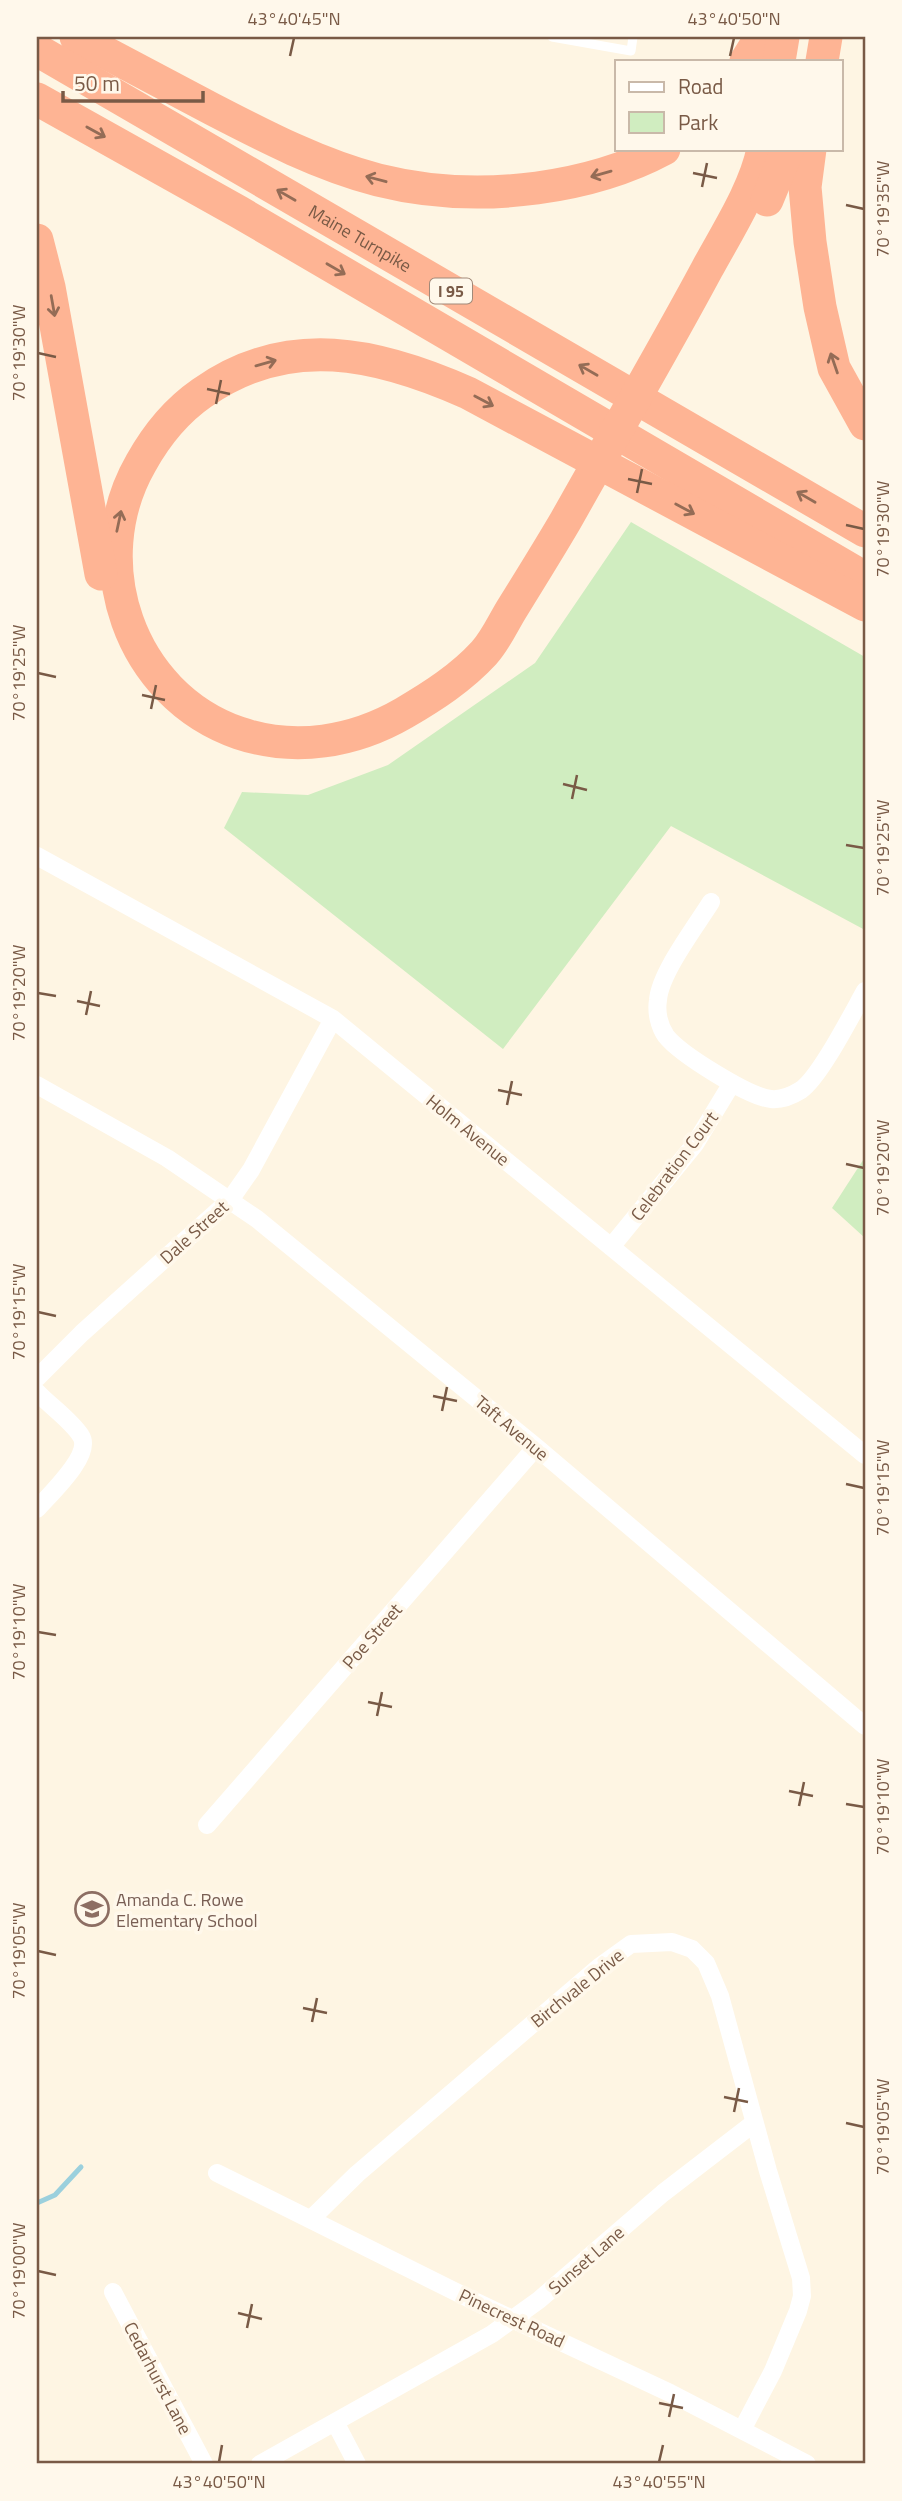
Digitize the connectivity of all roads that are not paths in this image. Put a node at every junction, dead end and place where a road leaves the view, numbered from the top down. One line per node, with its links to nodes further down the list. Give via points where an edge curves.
1 (76, 37): 10 (highway, one-way to 1, via 603,175 558,185 513,191 423,189 335,167 294,150)
2 (552, 37): 3 (lane, via 631,51)
3 (634, 37)
4 (761, 37): 7 (highway)
5 (783, 37): 8 (highway)
6 (37, 50): 17 (highway, Maine Turnpike / I 95, one-way to 6)
7 (747, 60)
8 (779, 60)
9 (37, 99): 19 (highway, I 95, one-way to 19)
10 (662, 150)
11 (763, 150): 15 (highway)
12 (788, 150): 15 (highway, via 762,210)
13 (810, 150): 16 (highway, one-way to 13, via 834,368 820,307 805,187)
14 (37, 240): 18 (highway, one-way to 18, via 117,645 138,684 160,708 204,740 246,755 333,757 375,746 430,718 460,700 499,662)
15 (690, 319): 18 (highway)
16 (865, 424)
17 (865, 531)
18 (566, 535): 20 (highway, one-way to 20, via 486,651 443,690 369,731 327,741 282,742 239,733 182,700 152,668 131,634 114,552 128,488 149,449 177,414 212,386 253,366 296,356 341,354 385,361 468,393)
19 (865, 578)
20 (865, 605)
21 (37, 856): 24 (street, Holm Avenue)
22 (711, 901): 25 (street, via 662,982 658,1017 678,1048)
23 (865, 991): 25 (street, via 803,1089 773,1099)
24 (333, 1019): 27 (street, Dale Street); 28 (street, Holm Avenue)
25 (733, 1083): 28 (street, Celebration Court, via 695,1144)
26 (37, 1085): 27 (street, Taft Avenue, via 167,1158)
27 (230, 1200): 29 (street, Dale Street); 31 (street, Taft Avenue)
28 (611, 1247): 32 (street, Holm Avenue)
29 (37, 1378)
30 (37, 1392): 33 (street, via 80,1435 83,1448 79,1461)
31 (536, 1447): 34 (street, Taft Avenue); 35 (street, Poe Street)
32 (865, 1455)
33 (37, 1509)
34 (865, 1726)
35 (207, 1825)
36 (754, 2123): 38 (street, Birchvale Drive, via 720,1996 706,1964 692,1949 672,1942 631,1944 367,2165); 40 (street, Sunset Lane); 42 (street, Birchvale Drive, via 801,2278 802,2296 773,2371)
37 (217, 2173): 38 (street, Pinecrest Road)
38 (311, 2219): 40 (street, Pinecrest Road)
39 (113, 2292): 43 (street, Cedarhurst Lane)
40 (513, 2319): 41 (street, Sunset Lane); 42 (street, Pinecrest Road)
41 (335, 2422): 44 (street, Sunset Lane); 45 (street)
42 (742, 2430): 46 (street, Pinecrest Road)
43 (204, 2464)
44 (260, 2464)
45 (357, 2464)
46 (807, 2464)

